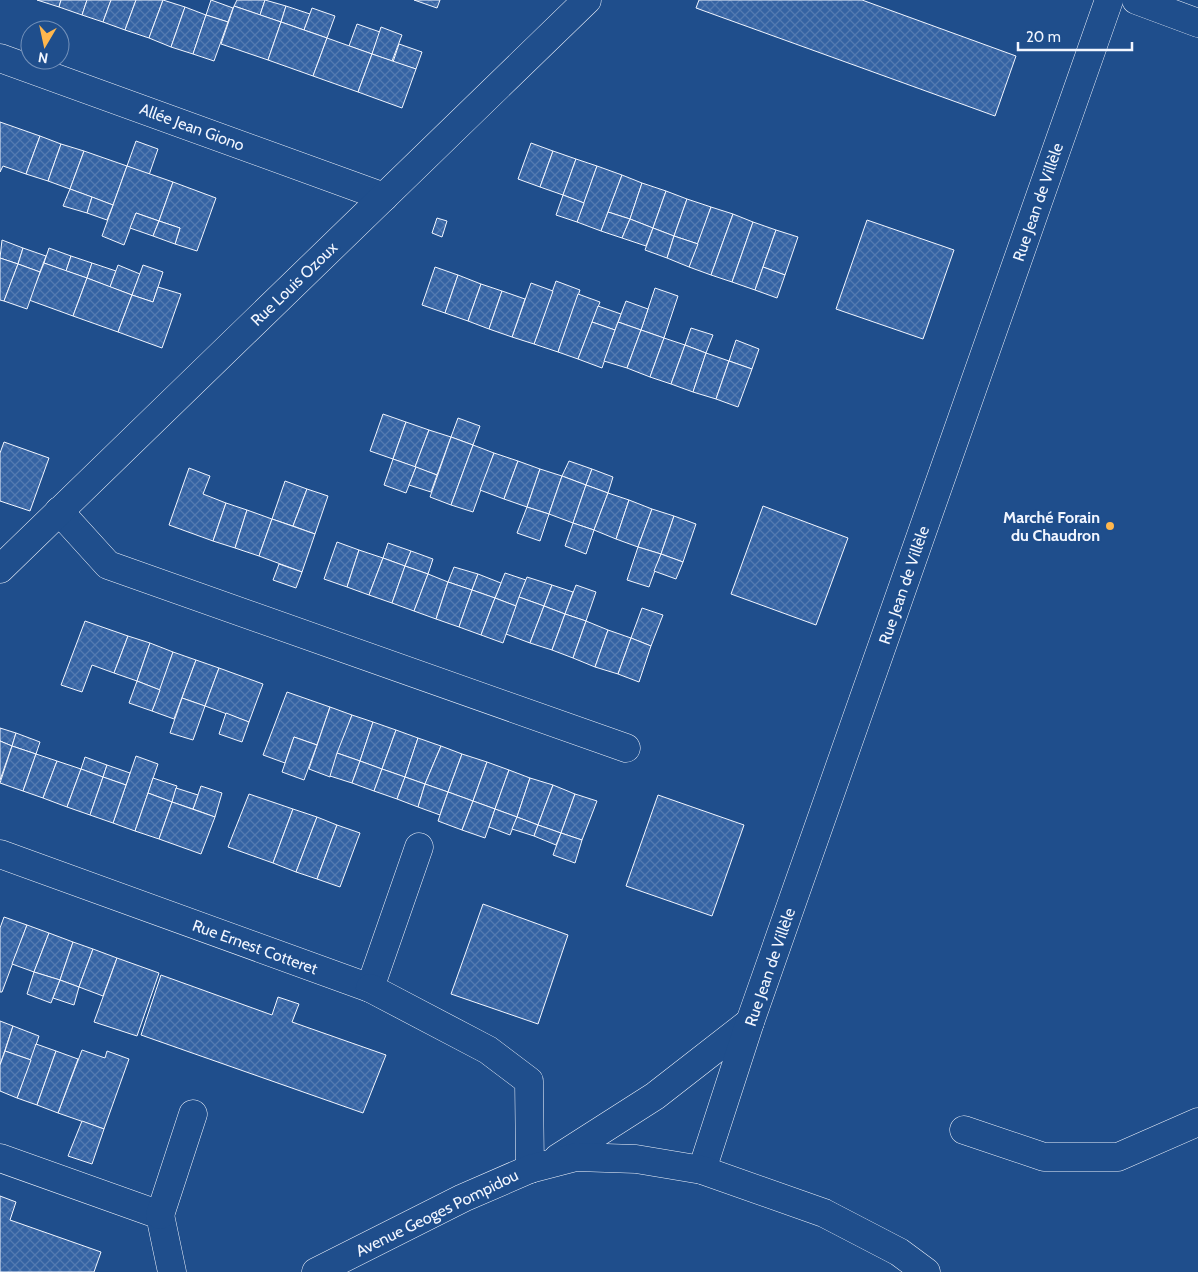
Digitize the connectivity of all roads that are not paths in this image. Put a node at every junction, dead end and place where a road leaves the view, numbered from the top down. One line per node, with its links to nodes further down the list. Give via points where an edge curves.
1 (587, 0): 6 (street, Rue Louis Ozoux)
2 (1108, 0): 13 (street, Rue Jean de Villèle)
3 (1136, 0): 4 (street)
4 (1198, 23)
5 (0, 58): 6 (street, Allée Jean Giono)
6 (384, 197): 7 (street, Rue Louis Ozoux)
7 (60, 511): 8 (street, Rue Louis Ozoux); 9 (street, via 108,565)
8 (0, 569)
9 (626, 748)
10 (418, 847): 12 (street)
11 (0, 854): 12 (street, Rue Ernest Cotteret)
12 (370, 988): 18 (street, Rue Ernest Cotteret, via 488,1050 528,1081)
13 (750, 1022): 18 (street, via 654,1096); 19 (street, Rue Jean de Villèle)
14 (193, 1114): 20 (street)
15 (1198, 1122): 16 (street, via 1118,1157 1044,1158)
16 (964, 1130)
17 (0, 1158): 20 (street)
18 (541, 1166): 19 (street, Avenue Geoges Pompidou, via 576,1157 636,1159); 22 (street, Avenue Geoges Pompidou, via 463,1198)
19 (702, 1170): 23 (street, Avenue Geoges Pompidou, via 824,1213 899,1252)
20 (160, 1215): 21 (street)
21 (172, 1272)
22 (316, 1272)
23 (926, 1272)

